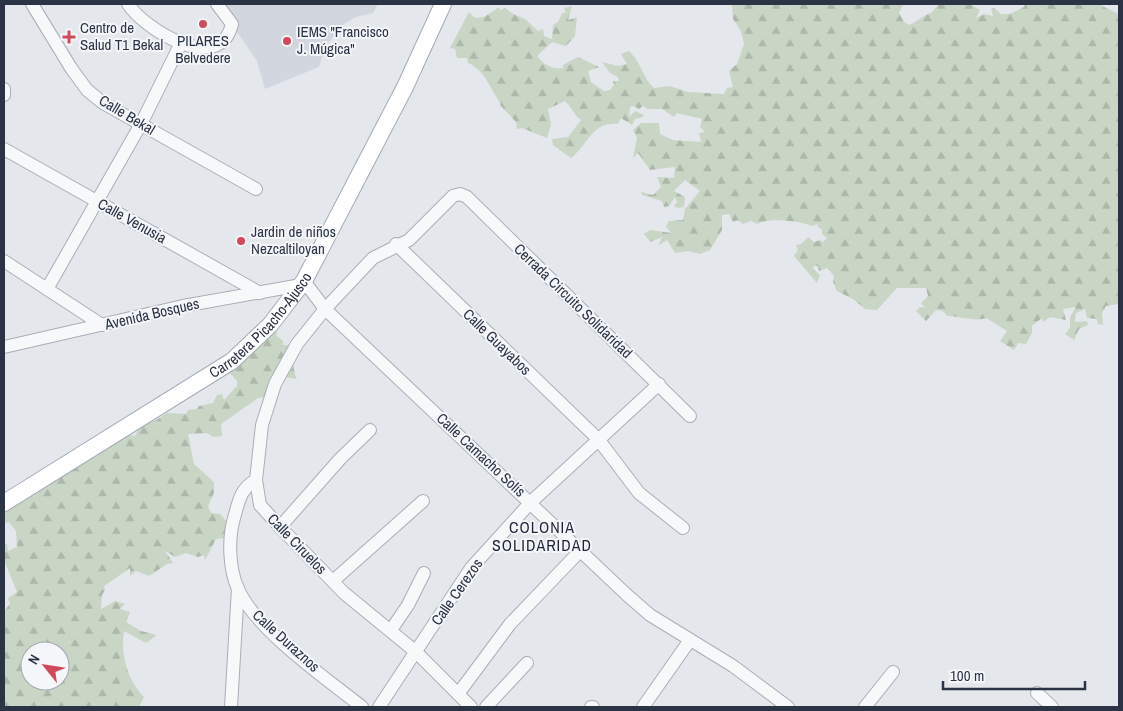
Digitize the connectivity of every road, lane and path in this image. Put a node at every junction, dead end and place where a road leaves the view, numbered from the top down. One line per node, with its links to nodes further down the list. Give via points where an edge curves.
1 (32, 4): 8 (street, Calle Bekal, via 87,90 103,103)
2 (128, 4): 5 (street, via 150,25)
3 (217, 4): 5 (street, via 232,24 230,34 215,46 198,48)
4 (443, 4): 15 (main road, Carretera Picacho-Ajusco, via 405,87)
5 (181, 43): 8 (street)
6 (4, 89): 7 (street)
7 (4, 95)
8 (142, 124): 10 (street, Calle Bekal); 12 (street)
9 (4, 149): 12 (street, Calle Venusia)
10 (256, 189)
11 (453, 196): 13 (street, Calle Ciruelos, via 409,240); 21 (street, Cerrada Circuito Solidaridad, via 460,194 467,198)
12 (96, 202): 16 (street); 17 (street, Calle Venusia)
13 (396, 244): 18 (street, Calle Ciruelos, via 373,258); 24 (street, Calle Guayabos)
14 (4, 261): 16 (street)
15 (303, 283): 17 (street, Avenida Bosques); 18 (street, Calle Camacho Solís); 28 (main road, Carretera Picacho-Ajusco, via 270,326 232,361)
16 (47, 289): 19 (street)
17 (260, 292): 19 (street, Avenida Bosques)
18 (325, 309): 25 (street, Calle Ciruelos, via 297,344 276,384 262,425); 27 (street, Calle Camacho Solís)
19 (102, 325): 20 (street, Avenida Bosques)
20 (4, 347)
21 (658, 384): 22 (street, Cerrada Circuito Solidaridad); 24 (street, Calle Cerezos)
22 (690, 416)
23 (370, 430): 29 (street, via 340,458)
24 (598, 439): 27 (street, Calle Cerezos); 30 (street, Calle Guayabos, via 639,493)
25 (256, 480): 29 (street, Calle Ciruelos, via 260,505); 34 (street, Calle Duraznos, via 240,495 232,527 232,562)
26 (423, 501): 33 (street)
27 (531, 502): 31 (street, Calle Camacho Solís); 37 (street, Calle Cerezos, via 471,568)
28 (4, 503)
29 (280, 528): 33 (street, Calle Ciruelos)
30 (683, 528)
31 (581, 550): 36 (street, Calle Camacho Solís, via 650,615); 41 (street, via 510,624)
32 (424, 572): 35 (street, via 408,606)
33 (333, 581): 35 (street, Calle Ciruelos)
34 (238, 588): 42 (street); 43 (street, Calle Duraznos, via 247,605 279,638)
35 (391, 630): 37 (street, Calle Ciruelos)
36 (690, 640): 47 (street); 48 (street, Calle Camacho Solís, via 733,666)
37 (416, 652): 41 (street, Calle Ciruelos); 44 (street, Calle Cerezos)
38 (527, 663): 46 (street)
39 (893, 672): 49 (street)
40 (1037, 693): 50 (street)
41 (458, 694): 45 (street, Calle Ciruelos)
42 (231, 707)
43 (362, 707)
44 (379, 707)
45 (471, 707)
46 (486, 707)
47 (644, 707)
48 (788, 707)
49 (865, 707)
50 (1052, 707)

